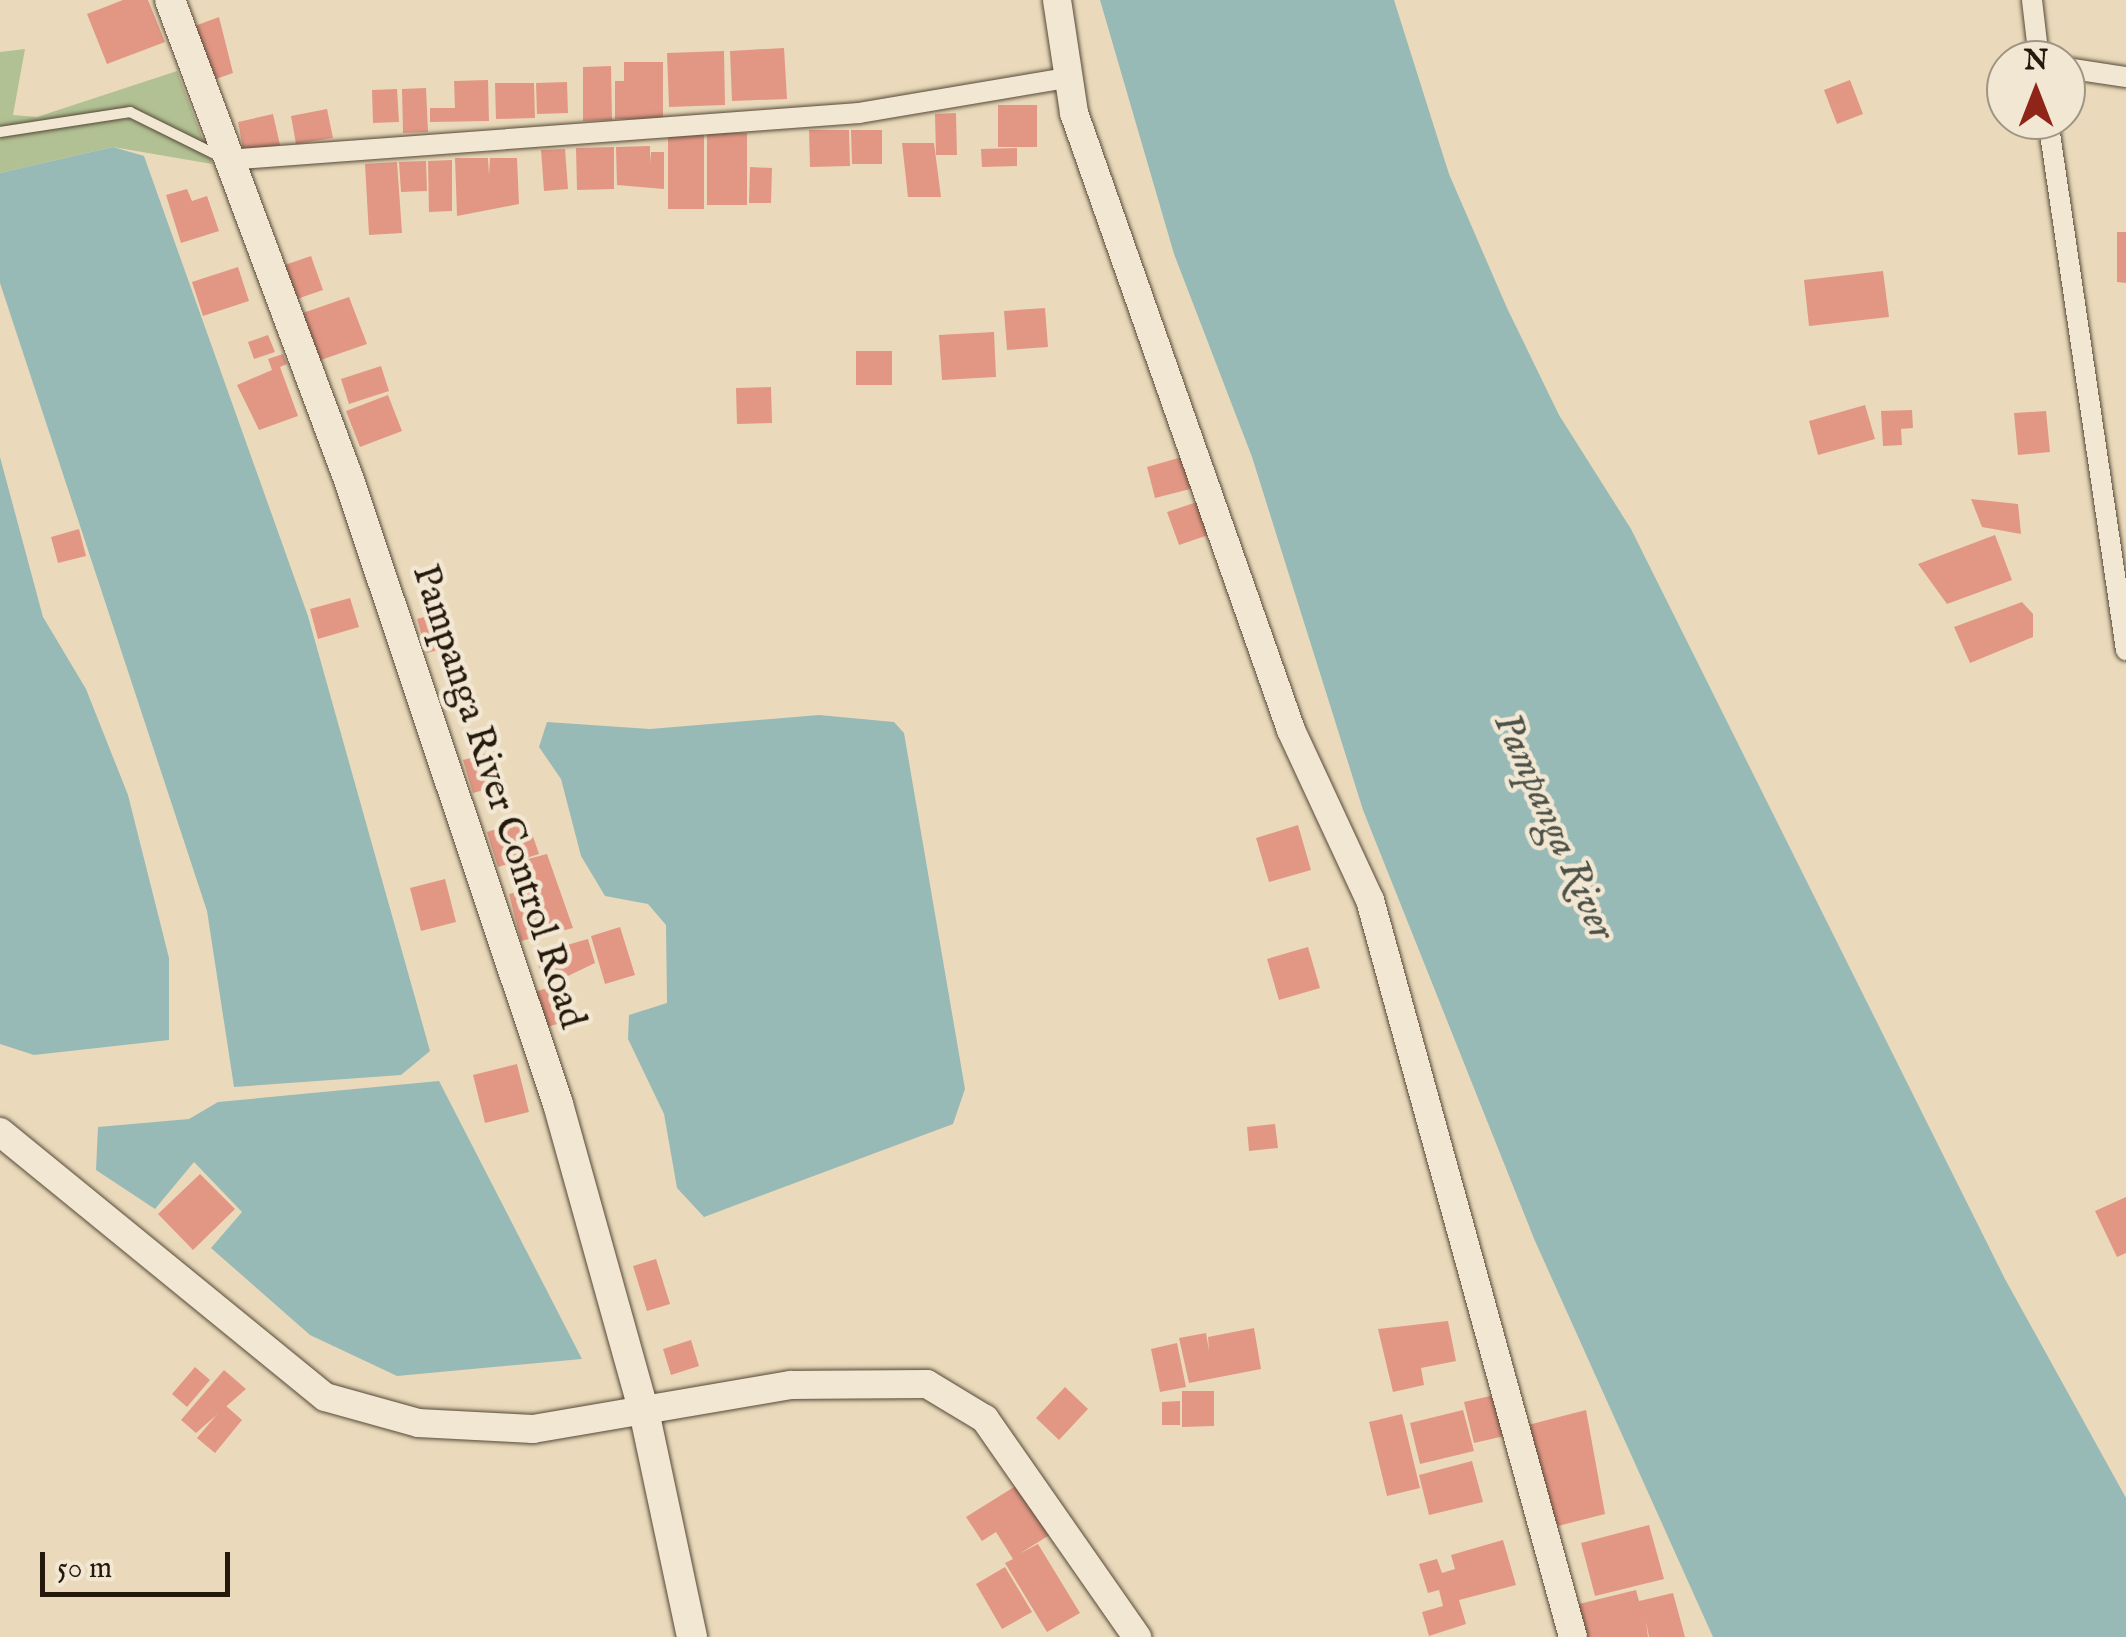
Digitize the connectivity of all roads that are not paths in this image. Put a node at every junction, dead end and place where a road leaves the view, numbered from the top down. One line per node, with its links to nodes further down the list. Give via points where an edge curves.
1 (170, 0): 10 (main road, Pampanga River Control Road)
2 (1058, 0): 7 (street)
3 (2032, 0): 4 (street)
4 (2037, 40)
5 (2086, 71): 6 (street)
6 (2126, 77)
7 (1066, 78): 10 (street, via 859,113); 16 (street, via 1291,730 1370,900)
8 (0, 132): 10 (lane, via 130,112)
9 (2051, 140): 11 (street)
10 (226, 160): 13 (main road, Pampanga River Control Road, via 350,480 558,1104)
11 (2126, 650)
12 (0, 1132): 13 (street, via 324,1396 418,1422 532,1429)
13 (644, 1411): 14 (main road, Pampanga River Control Road); 15 (street, via 791,1385 927,1384 984,1419)
14 (692, 1637)
15 (1137, 1637)
16 (1573, 1637)

